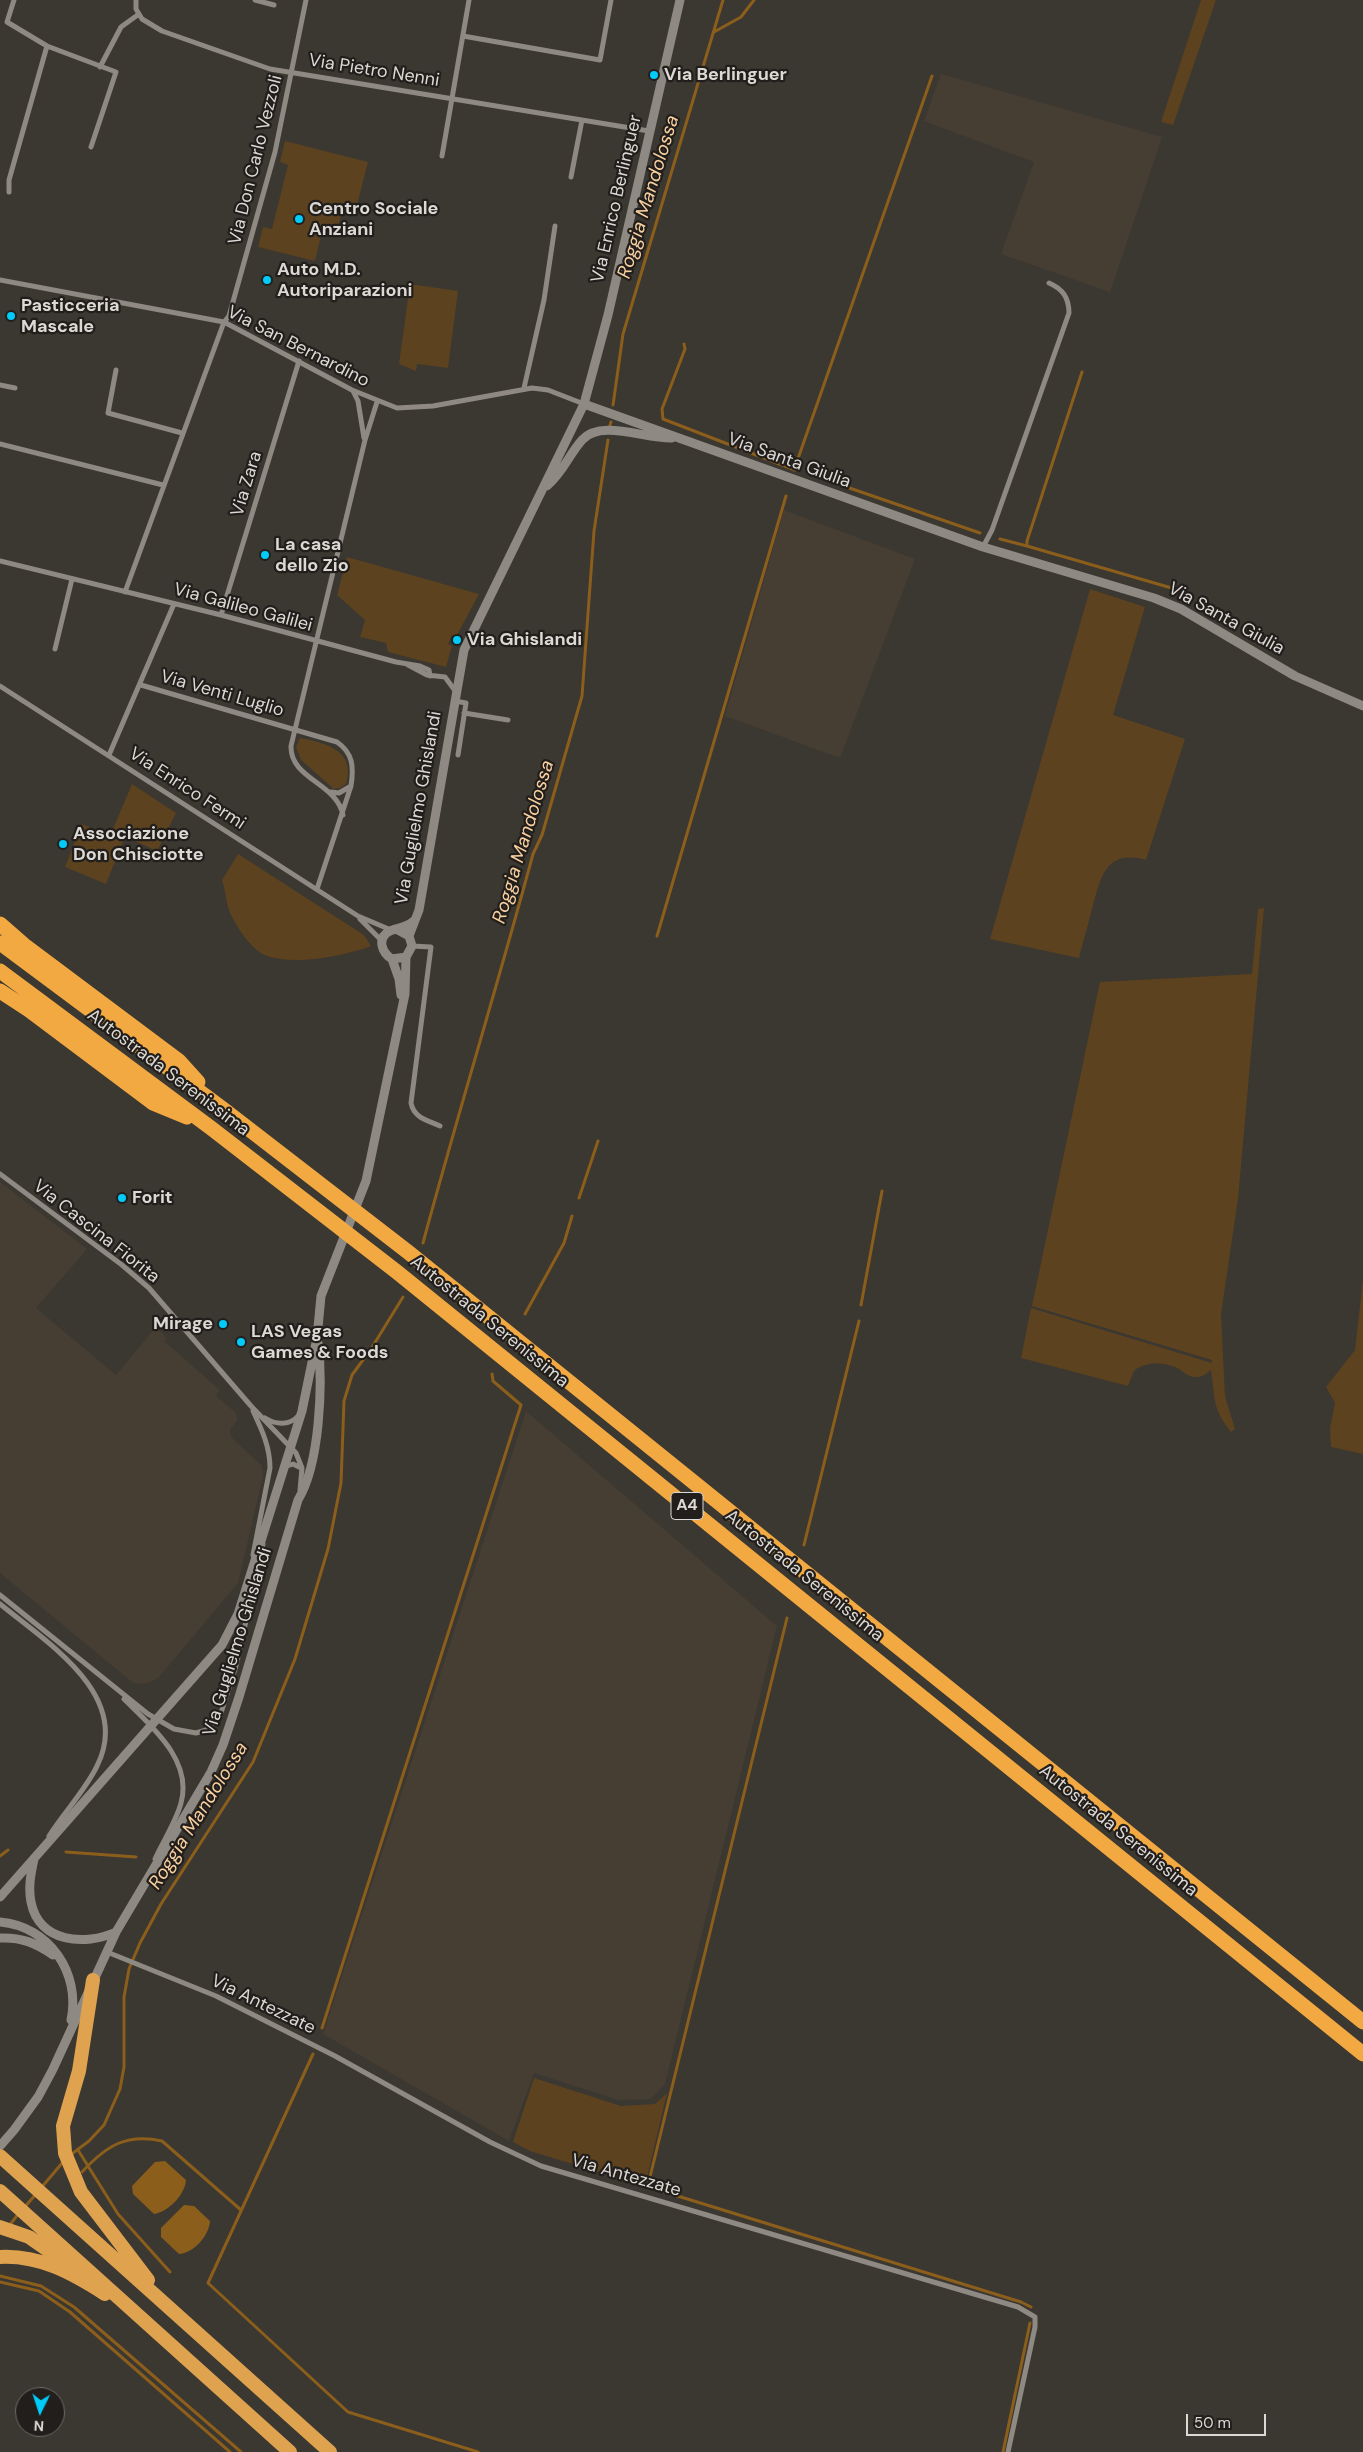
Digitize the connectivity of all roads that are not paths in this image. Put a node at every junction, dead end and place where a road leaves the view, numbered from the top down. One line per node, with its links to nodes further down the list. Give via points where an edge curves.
1 (14, 0): 11 (street, via 7,22)
2 (136, 0): 9 (street)
3 (256, 0): 8 (street)
4 (306, 0): 13 (street, Via Don Carlo Vezzoli)
5 (469, 0): 10 (street)
6 (611, 0): 10 (street, via 600,60)
7 (680, 0): 16 (street, Via Enrico Berlinguer)
8 (274, 5)
9 (139, 14): 12 (street, via 121,27); 13 (street, Via Pietro Nenni, via 162,32 270,69)
10 (463, 36): 14 (street)
11 (47, 46): 12 (street); 20 (street, via 9,180)
12 (100, 66): 17 (street, via 116,72)
13 (292, 72): 14 (street, Via Pietro Nenni); 24 (street, Via Don Carlo Vezzoli, via 255,228 229,316)
14 (452, 98): 15 (street, Via Pietro Nenni); 18 (street, Via Pietro Nenni)
15 (582, 120): 16 (street, Via Pietro Nenni); 19 (street)
16 (649, 130): 32 (street, Via Enrico Berlinguer, via 608,315)
17 (91, 146)
18 (442, 156)
19 (571, 177)
20 (9, 192)
21 (555, 226): 29 (street, via 544,300)
22 (0, 280): 24 (street, Via San Bernardino)
23 (1049, 283): 39 (street, via 1065,293 1069,313 992,530)
24 (224, 322): 25 (street, Via San Bernardino); 33 (street, Via Don Carlo Vezzoli)
25 (299, 361): 30 (street, Via San Bernardino); 44 (street, Via Zara)
26 (116, 370): 33 (street, via 108,413)
27 (0, 384): 28 (street)
28 (15, 388)
29 (524, 388): 31 (street, Via San Bernardino, via 417,408 397,408); 32 (street, Via San Bernardino, via 548,390)
30 (352, 390): 31 (street, Via San Bernardino); 35 (street, via 358,401)
31 (377, 402): 35 (street)
32 (584, 404): 34 (street, Via Santa Giulia); 38 (street, Via Guglielmo Ghislandi)
33 (182, 433): 37 (street, Via Don Carlo Vezzoli)
34 (677, 438): 38 (street, Via Guglielmo Ghislandi, via 608,430 592,432 580,443 560,475); 39 (street, Via Santa Giulia)
35 (365, 440): 45 (street)
36 (0, 444): 37 (street)
37 (163, 485): 42 (street, Via Don Carlo Vezzoli)
38 (543, 490): 49 (street, Via Guglielmo Ghislandi, via 472,630 464,650)
39 (983, 547): 50 (street, Via Santa Giulia, via 1181,609 1295,676)
40 (0, 561): 41 (street, Via Galileo Galilei)
41 (72, 579): 42 (street, Via Galileo Galilei); 46 (street)
42 (125, 592): 43 (street, Via Galileo Galilei)
43 (174, 604): 44 (street, Via Galileo Galilei); 47 (street, Via Venti Luglio)
44 (221, 615): 45 (street, Via Galileo Galilei)
45 (315, 641): 49 (street, Via Galileo Galilei, via 426,668 430,676 444,677); 53 (street)
46 (55, 649)
47 (141, 685): 53 (street, Via Venti Luglio); 54 (street, Via Venti Luglio)
48 (0, 686): 54 (street, Via Enrico Fermi)
49 (456, 697): 51 (street, Via Guglielmo Ghislandi, via 466,703); 61 (street, Via Guglielmo Ghislandi)
50 (1363, 706)
51 (464, 713): 52 (street, Via Guglielmo Ghislandi); 55 (street, Via Guglielmo Ghislandi)
52 (508, 720)
53 (295, 730): 56 (street, Via Venti Luglio, via 337,742 346,748 351,756); 57 (street, via 291,756 295,765)
54 (109, 755): 59 (street, Via Enrico Fermi)
55 (458, 755)
56 (351, 786): 57 (street, via 339,793); 58 (street, Via Venti Luglio)
57 (331, 792): 58 (street)
58 (342, 815): 59 (street, Via Venti Luglio)
59 (317, 890): 60 (street, Via Enrico Fermi)
60 (358, 916): 63 (street, Via Enrico Fermi); 65 (street, Via Enrico Fermi)
61 (415, 920): 63 (street, Via Guglielmo Ghislandi); 64 (street, Via Guglielmo Ghislandi)
62 (0, 924): 73 (highway, via 179,1061)
63 (395, 930): 64 (street, Via Guglielmo Ghislandi); 65 (street, Via Guglielmo Ghislandi, via 385,934)
64 (409, 936): 67 (street)
65 (382, 941): 69 (street, Via Guglielmo Ghislandi, via 382,949)
66 (0, 943): 73 (highway, Autostrada Serenissima / A4)
67 (412, 946): 68 (street, Via Guglielmo Ghislandi); 74 (street, via 431,947 411,1102 413,1112)
68 (406, 957): 69 (street); 72 (street, Via Guglielmo Ghislandi)
69 (392, 959): 72 (street, Via Guglielmo Ghislandi, via 399,979)
70 (0, 971): 75 (highway, Autostrada Serenissima / A4)
71 (0, 991): 75 (highway, via 153,1103)
72 (401, 1010): 77 (street, Via Guglielmo Ghislandi, via 366,1181 321,1296)
73 (222, 1109): 98 (highway, Autostrada Serenissima / A4, via 408,1252)
74 (440, 1126)
75 (211, 1128): 100 (highway, Autostrada Serenissima / A4, via 412,1284)
76 (0, 1174): 78 (street, Via Cascina Fiorita, via 149,1288)
77 (317, 1338): 79 (street, Via Guglielmo Ghislandi); 83 (street, Via Guglielmo Ghislandi, via 320,1357 316,1438 308,1478)
78 (250, 1406): 79 (street, via 266,1419 282,1423 293,1421); 80 (street); 86 (street, via 266,1440 270,1468)
79 (302, 1412): 80 (street, Via Guglielmo Ghislandi)
80 (289, 1446): 81 (street, Via Guglielmo Ghislandi); 82 (street)
81 (284, 1467): 82 (street, via 293,1464); 84 (street, Via Guglielmo Ghislandi)
82 (302, 1468): 83 (street)
83 (298, 1500): 90 (street, Via Guglielmo Ghislandi, via 223,1746 201,1793)
84 (264, 1536): 86 (street, Via Guglielmo Ghislandi); 88 (street, via 236,1666 216,1722 206,1730 196,1732 174,1729)
85 (0, 1595): 88 (street)
86 (244, 1597): 89 (street, Via Guglielmo Ghislandi, via 222,1645)
87 (0, 1604): 89 (street, via 85,1678 99,1702 104,1722 104,1743 98,1765)
88 (109, 1684): 90 (street, via 164,1742 178,1764 183,1781 178,1811)
89 (38, 1853): 91 (street, Via Guglielmo Ghislandi); 93 (street, via 30,1879 31,1902 45,1927 62,1938 74,1941 97,1940)
90 (143, 1890): 93 (street, Via Guglielmo Ghislandi)
91 (0, 1897)
92 (0, 1922): 96 (street, Via Guglielmo Ghislandi, via 21,1926 46,1942)
93 (116, 1932): 95 (street, Via Guglielmo Ghislandi)
94 (0, 1938): 96 (street, via 24,1939 40,1946)
95 (107, 1952): 97 (street, Via Guglielmo Ghislandi); 110 (street, Via Antezzate, via 216,1996 541,2166 1018,2307 1034,2317 1035,2327)
96 (66, 1967): 99 (street, Via Guglielmo Ghislandi, via 74,1991)
97 (93, 1980): 99 (street, Via Guglielmo Ghislandi); 106 (highway, via 79,2071 63,2126 65,2153 81,2192)
98 (1363, 2022)
99 (68, 2037): 101 (street, Via Guglielmo Ghislandi, via 38,2097)
100 (1363, 2054)
101 (0, 2146)
102 (0, 2156): 106 (highway)
103 (0, 2191): 107 (highway)
104 (6, 2229): 107 (highway, via 43,2245)
105 (0, 2257): 107 (highway, via 22,2257 52,2265)
106 (164, 2303): 109 (highway)
107 (135, 2312): 108 (highway)
108 (290, 2452)
109 (330, 2452)
110 (1008, 2452)

